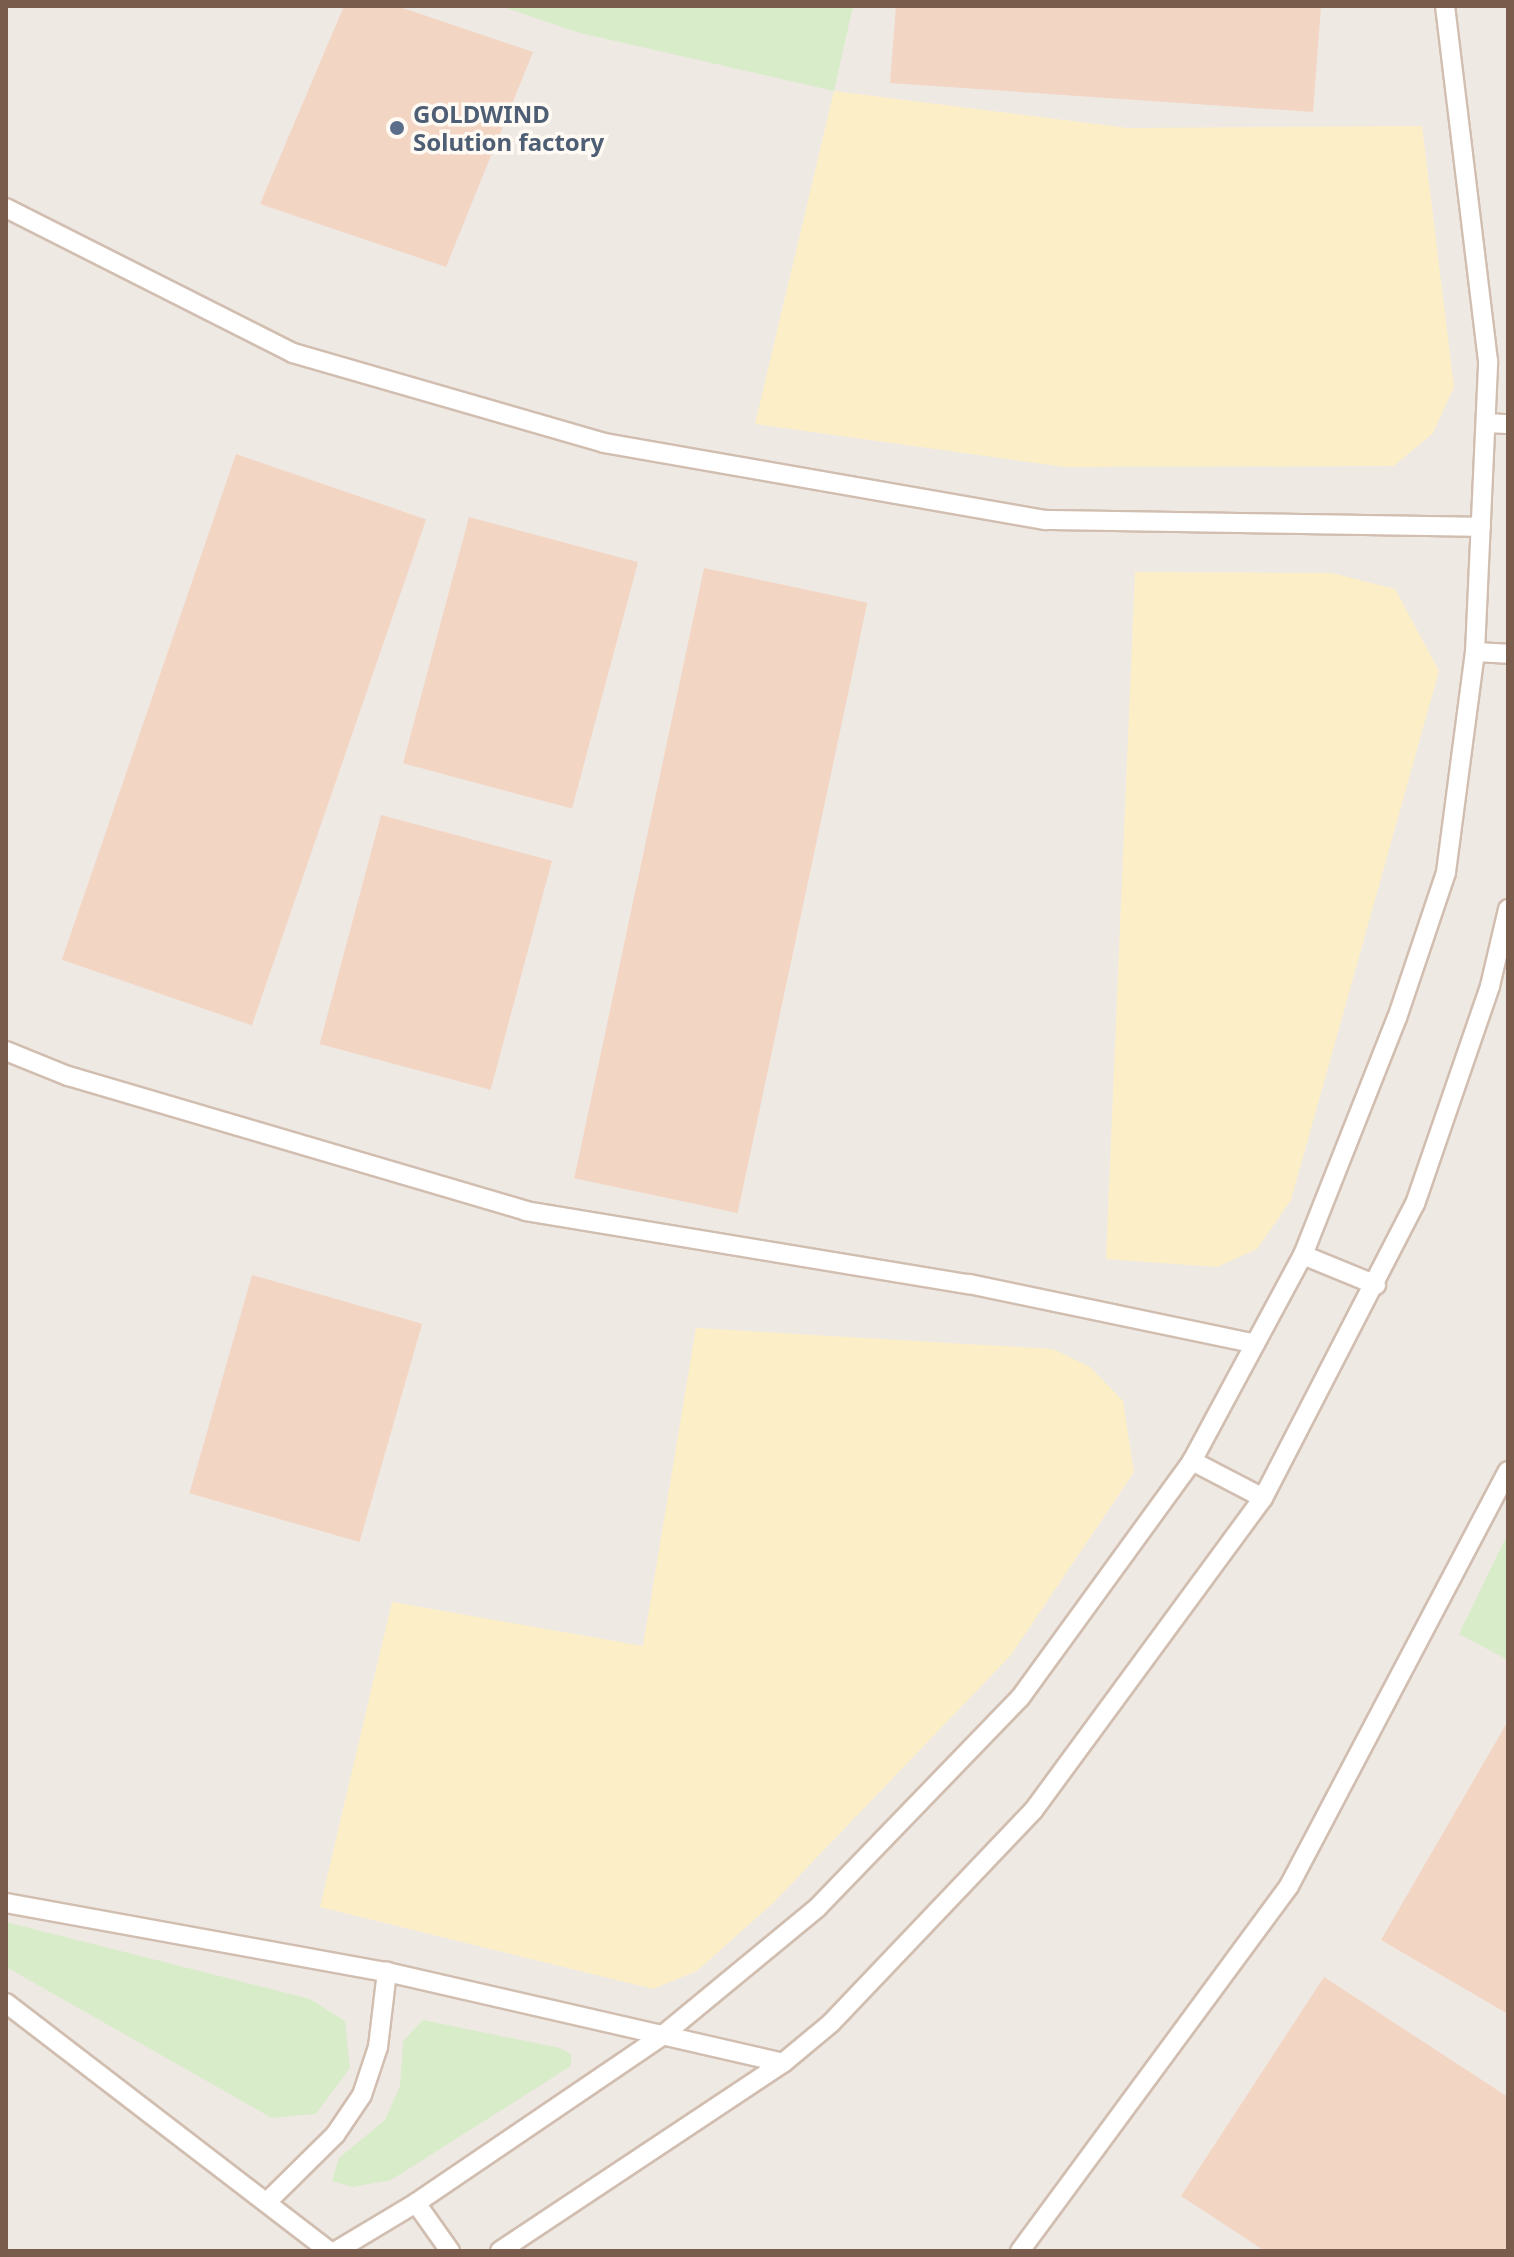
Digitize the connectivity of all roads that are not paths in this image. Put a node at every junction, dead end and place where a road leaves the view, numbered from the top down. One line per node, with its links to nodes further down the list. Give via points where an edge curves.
1 (1445, 6): 3 (lane, via 1488,361)
2 (6, 208): 5 (lane, via 293,353 604,443 1045,520)
3 (1486, 423): 4 (lane); 5 (lane)
4 (1508, 424)
5 (1481, 527): 6 (lane)
6 (1475, 652): 7 (lane); 10 (lane, via 1446,872 1397,1018)
7 (1508, 654)
8 (1508, 909): 11 (lane, via 1490,986 1415,1204)
9 (6, 1051): 12 (lane, via 68,1076 526,1211 969,1284)
10 (1303, 1255): 11 (lane); 12 (lane)
11 (1376, 1285): 15 (lane)
12 (1255, 1344): 13 (lane)
13 (1192, 1461): 15 (lane); 19 (lane, via 1020,1698 817,1908)
14 (1508, 1471): 27 (lane, via 1289,1886)
15 (1263, 1498): 20 (lane, via 1033,1811 831,2023)
16 (6, 1903): 17 (lane)
17 (387, 1972): 19 (lane); 21 (lane, via 378,2047 362,2095 335,2135)
18 (6, 2003): 21 (lane)
19 (663, 2035): 20 (lane); 22 (lane)
20 (783, 2063): 26 (lane)
21 (269, 2200): 23 (lane)
22 (416, 2203): 24 (lane); 25 (lane)
23 (329, 2251)
24 (336, 2251)
25 (450, 2251)
26 (500, 2251)
27 (1020, 2251)

